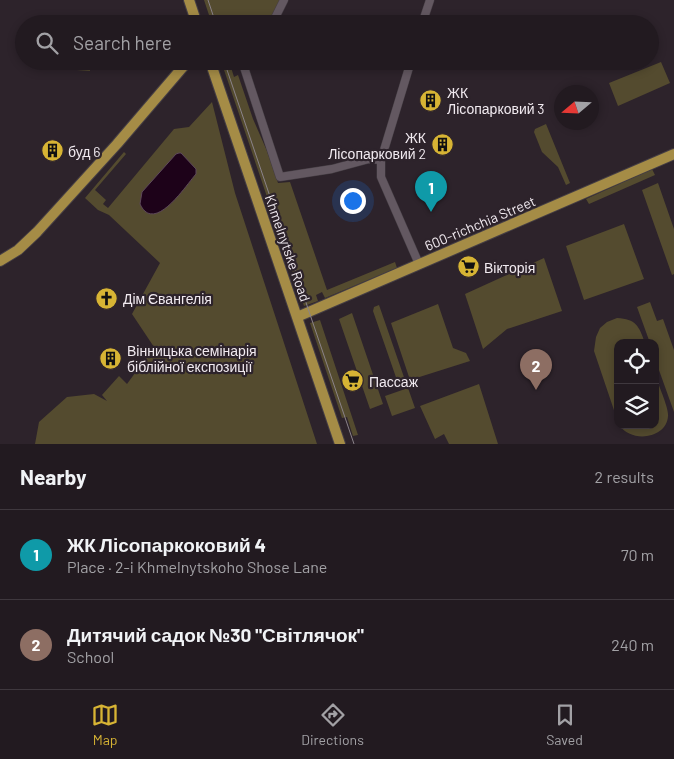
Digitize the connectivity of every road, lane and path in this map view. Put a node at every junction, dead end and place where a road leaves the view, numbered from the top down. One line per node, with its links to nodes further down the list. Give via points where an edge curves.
1 (189, 0): 4 (main road)
2 (284, 0): 5 (street)
3 (430, 0): 6 (street)
4 (195, 15)
5 (276, 15)
6 (425, 15)
7 (180, 70): 13 (main road, via 37,232)
8 (213, 70): 15 (main road, Khmelnytske Road)
9 (245, 70): 12 (street, via 280,177 369,159)
10 (408, 70): 12 (street)
11 (674, 154): 14 (main road, 600-richchia Street)
12 (381, 160): 14 (street, via 380,177)
13 (0, 261)
14 (419, 264): 15 (main road, 600-richchia Street)
15 (297, 317): 16 (main road, Khmelnytske Road)
16 (340, 444)

